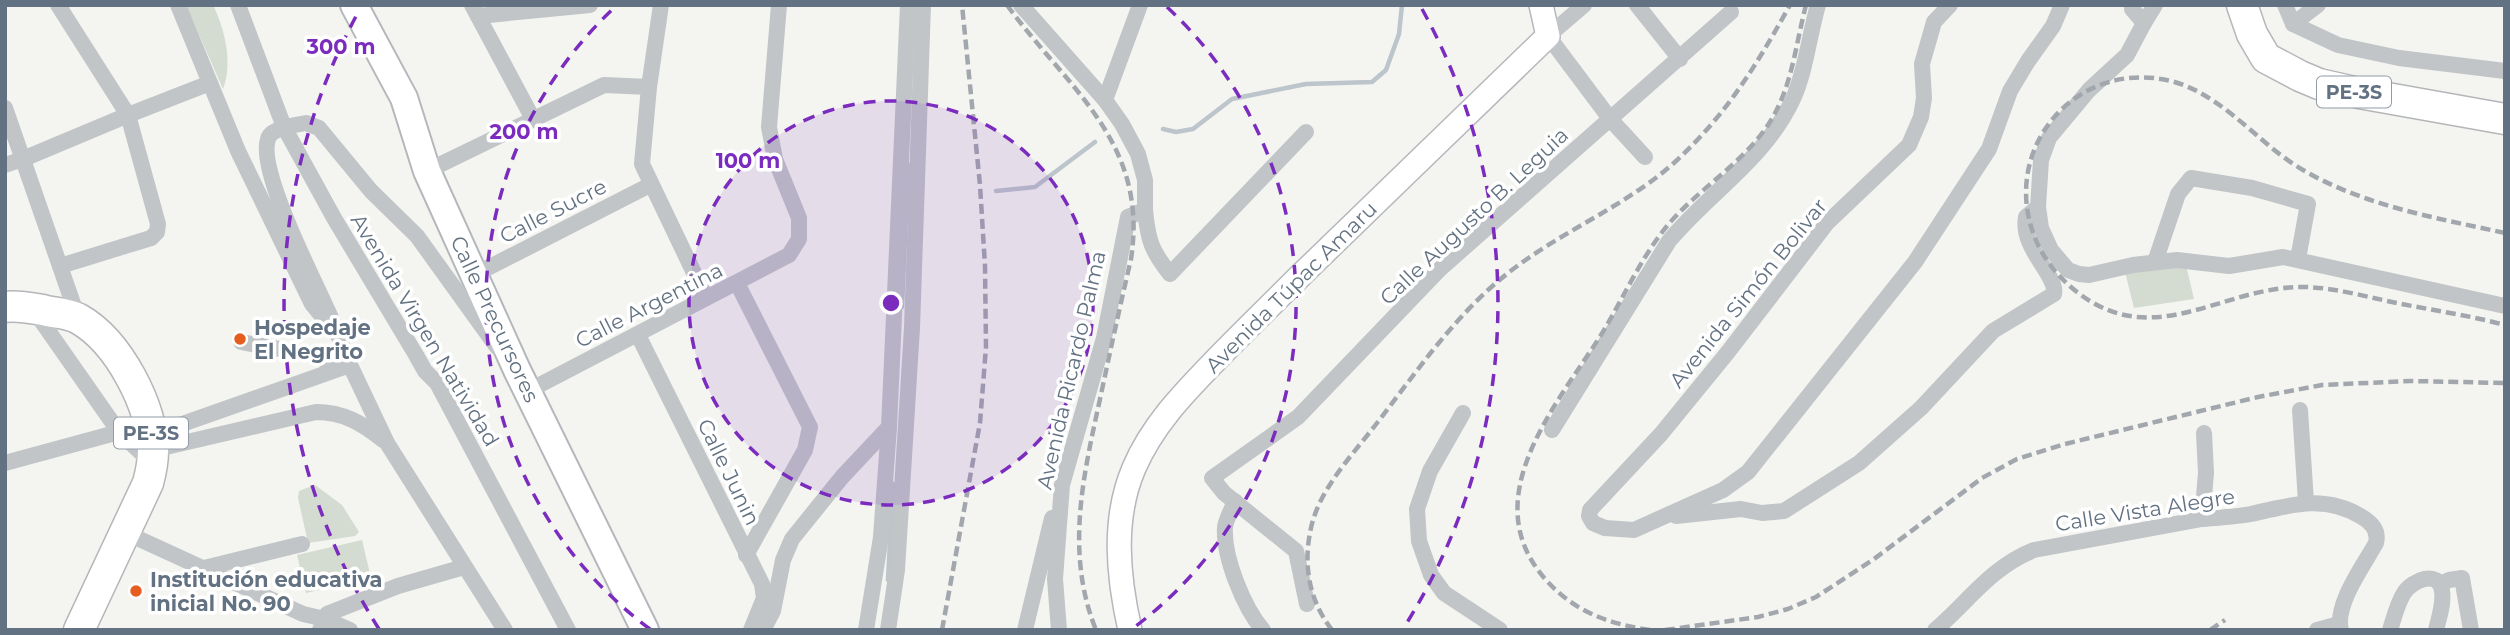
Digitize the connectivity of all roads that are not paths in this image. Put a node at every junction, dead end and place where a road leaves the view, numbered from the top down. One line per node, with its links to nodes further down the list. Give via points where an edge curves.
1 (58, 5): 34 (street)
2 (178, 5): 30 (street)
3 (238, 5): 38 (street, Avenida Virgen Natividad)
4 (354, 5): 43 (main road, Calle Precursores, via 404,98)
5 (590, 5): 23 (street)
6 (661, 5): 31 (street)
7 (779, 5): 51 (street, Calle Argentina, via 769,127 775,159 799,218 799,239 789,255)
8 (908, 5): 63 (street)
9 (923, 5): 97 (street, via 912,328 897,570)
10 (1021, 5): 32 (street)
11 (1140, 5): 32 (street)
12 (1541, 5): 27 (street)
13 (1584, 5): 27 (street, Avenida Túpac Amaru)
14 (1637, 5): 28 (street)
15 (1818, 5): 64 (street, via 1799,83 1775,130 1669,241)
16 (1950, 5): 75 (street, Avenida Simón Bolivar, via 1931,32 1922,64 1921,117 1909,145 1827,223 1589,516 1593,523 1605,527 1634,530)
17 (2062, 5): 71 (street, via 2010,91 1989,149 1915,262 1748,472)
18 (2132, 5): 25 (street)
19 (2155, 5): 25 (street)
20 (2242, 5): 36 (highway, PE-3S, via 2266,58 2300,76 2358,93)
21 (2318, 5): 26 (street)
22 (2286, 6): 26 (street)
23 (475, 11): 35 (street)
24 (1731, 12): 28 (street, Calle Augusto B. Leguia)
25 (2144, 23): 45 (street, via 2127,55 2089,90 2049,138 2041,160)
26 (2293, 24): 29 (street, via 2338,46)
27 (1548, 36): 37 (street); 100 (street, Avenida Túpac Amaru, via 1242,333 1157,426 1133,470 1122,508 1120,574)
28 (1680, 59): 37 (street, Calle Augusto B. Leguia)
29 (2505, 71)
30 (210, 83): 34 (street); 56 (street, via 312,304 321,315)
31 (649, 87): 35 (street, via 604,85); 44 (street, via 642,164)
32 (1105, 100): 46 (street, via 1138,154 1145,180)
33 (5, 108): 41 (street)
34 (128, 115): 41 (street); 49 (street, via 157,232 151,238)
35 (533, 119): 43 (street)
36 (2505, 119)
37 (1611, 120): 40 (street); 72 (street, Calle Augusto B. Leguia, via 1440,269 1298,417 1212,478)
38 (284, 127): 56 (street, via 267,140 268,166 277,198); 60 (street, via 306,123 319,128 371,191 417,236); 91 (street, Avenida Virgen Natividad, via 415,355 437,383)
39 (1306, 132): 46 (street, via 1170,274 1153,253)
40 (1645, 157)
41 (23, 159): 42 (street); 49 (street)
42 (5, 165)
43 (427, 171): 50 (main road, Calle Precursores)
44 (650, 185): 50 (street, Calle Sucre); 52 (street)
45 (2038, 207): 48 (street, via 2051,250 2074,273 2089,275); 74 (street, via 2026,217 2025,228 2054,284 2052,296 1993,331 1921,408 1859,463 1784,511)
46 (1145, 210): 70 (street, Avenida Ricardo Palma, via 1128,217 1104,338)
47 (2298, 259): 48 (street, via 2269,258 2229,266 2183,260); 48 (street, via 2308,204 2191,178 2178,194); 53 (street)
48 (2155, 262)
49 (60, 266): 55 (street)
50 (474, 275): 60 (main road, Calle Precursores)
51 (737, 284): 52 (street, Calle Argentina); 79 (street, via 807,417 810,435 806,450)
52 (706, 298): 57 (street, Calle Argentina)
53 (2505, 306)
54 (19, 308): 55 (highway); 65 (street)
55 (78, 318): 68 (highway, PE-3S, via 114,351 128,372 142,400)
56 (331, 318): 59 (street)
57 (638, 335): 60 (street, Calle Argentina); 79 (street, Calle Junin)
58 (241, 341): 59 (street)
59 (347, 366): 67 (street); 68 (street)
60 (522, 381): 92 (main road, Calle Precursores)
61 (2300, 410): 73 (street)
62 (1463, 413): 102 (street, via 1430,471 1417,509 1419,541 1431,575 1444,593)
63 (889, 427): 84 (street, via 792,539); 96 (street, via 881,537)
64 (1552, 430)
65 (119, 432): 68 (street); 69 (street)
66 (2204, 433): 76 (street)
67 (387, 443): 68 (street, via 367,427 335,412 316,412); 80 (street)
68 (152, 450): 77 (highway, PE-3S, via 148,482)
69 (5, 463)
70 (1062, 485): 98 (street); 99 (street, Avenida Ricardo Palma, via 1055,579)
71 (1723, 490): 74 (street); 75 (street)
72 (1235, 501): 83 (street, via 1296,551); 101 (street, via 1225,526 1229,558 1243,601)
73 (2306, 502): 76 (street, Calle Vista Alegre); 86 (street, Calle Vista Alegre, via 2349,510 2368,521 2378,536 2348,592)
74 (1741, 509): 75 (street)
75 (1663, 517)
76 (2202, 519): 103 (street, Calle Vista Alegre, via 2050,546 2017,557 1982,582)
77 (124, 532): 81 (street); 88 (highway, PE-3S)
78 (302, 544): 81 (street)
79 (746, 555): 93 (street, Calle Junin, via 762,584 764,598)
80 (464, 567): 85 (street, via 327,614); 90 (street)
81 (200, 569): 85 (street)
82 (2440, 584): 104 (street, via 2430,579 2415,581 2405,591); 105 (street, via 2443,594); 106 (street, via 2462,579)
83 (1307, 604)
84 (773, 611): 94 (street); 95 (street)
85 (323, 624): 89 (street)
86 (2340, 627): 87 (street)
87 (2321, 629)
88 (79, 630)
89 (350, 630)
90 (505, 630)
91 (568, 630)
92 (645, 630)
93 (751, 630)
94 (763, 630)
95 (772, 630)
96 (866, 630)
97 (888, 630)
98 (1025, 630)
99 (1059, 630)
100 (1130, 630)
101 (1263, 630)
102 (1500, 630)
103 (1935, 630)
104 (2390, 630)
105 (2436, 630)
106 (2471, 630)

